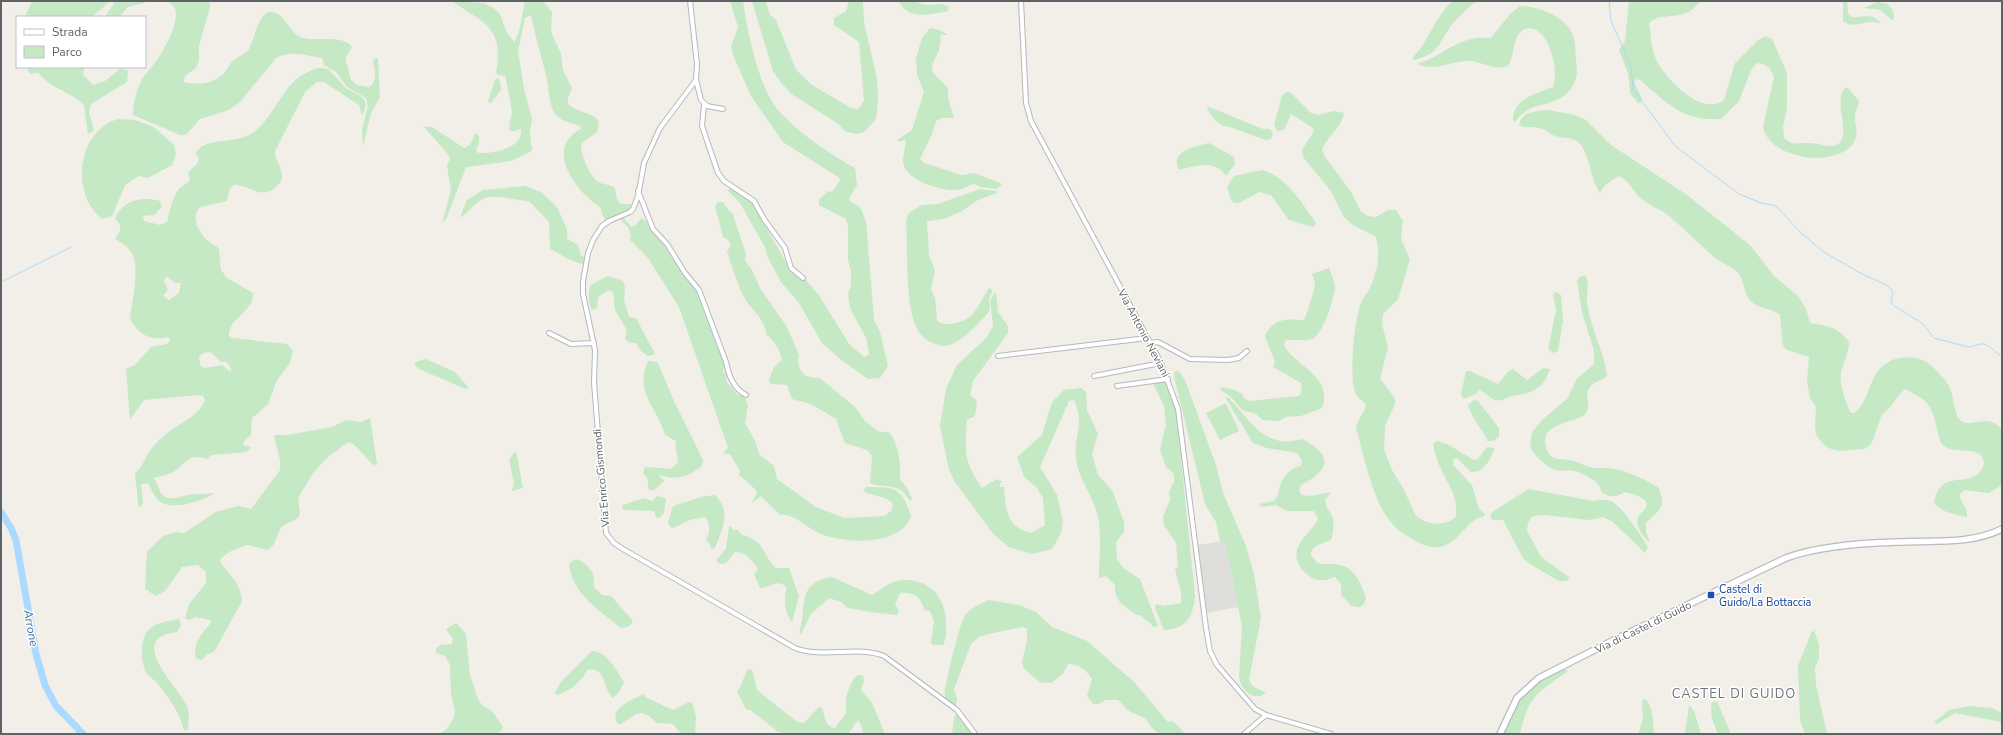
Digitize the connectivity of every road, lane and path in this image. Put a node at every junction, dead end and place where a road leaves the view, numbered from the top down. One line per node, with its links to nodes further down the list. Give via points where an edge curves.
1 (690, 1): 3 (street, via 697,64)
2 (1021, 1): 9 (street, Via Antonio Neviani, via 1029,116 1082,220)
3 (696, 80): 4 (street); 6 (street, Via Enrico Gismondi, via 660,128 644,163)
4 (704, 104): 5 (street); 7 (street, via 702,126 718,173 724,181 754,201 785,248 791,268)
5 (723, 109)
6 (638, 190): 10 (street, Via Enrico Gismondi, via 632,209 602,226 589,250 583,294); 18 (street, via 653,228 699,290 728,371 736,388)
7 (803, 278)
8 (549, 333): 10 (street, via 571,344)
9 (1147, 338): 11 (street, Via Antonio Neviani); 13 (street)
10 (594, 343): 21 (street, Via Enrico Gismondi, via 594,383 604,519 606,534 611,540 798,649 872,653 885,657 957,710)
11 (1150, 343): 12 (street, via 1158,342 1190,359 1228,360 1239,358); 14 (street, Via Antonio Neviani)
12 (1247, 351)
13 (998, 356)
14 (1161, 363): 15 (street); 16 (street, Via Antonio Neviani)
15 (1094, 376)
16 (1168, 379): 17 (street); 20 (street, Via Antonio Neviani, via 1178,411 1210,651 1220,670 1244,698)
17 (1118, 386)
18 (746, 395)
19 (2002, 529): 24 (street, Via di Castel di Guido, via 1972,539 1856,545 1786,558 1539,678 1517,698)
20 (1266, 715): 22 (street); 23 (street, Via Antonio Neviani)
21 (975, 734)
22 (1244, 734)
23 (1331, 734)
24 (1500, 734)

